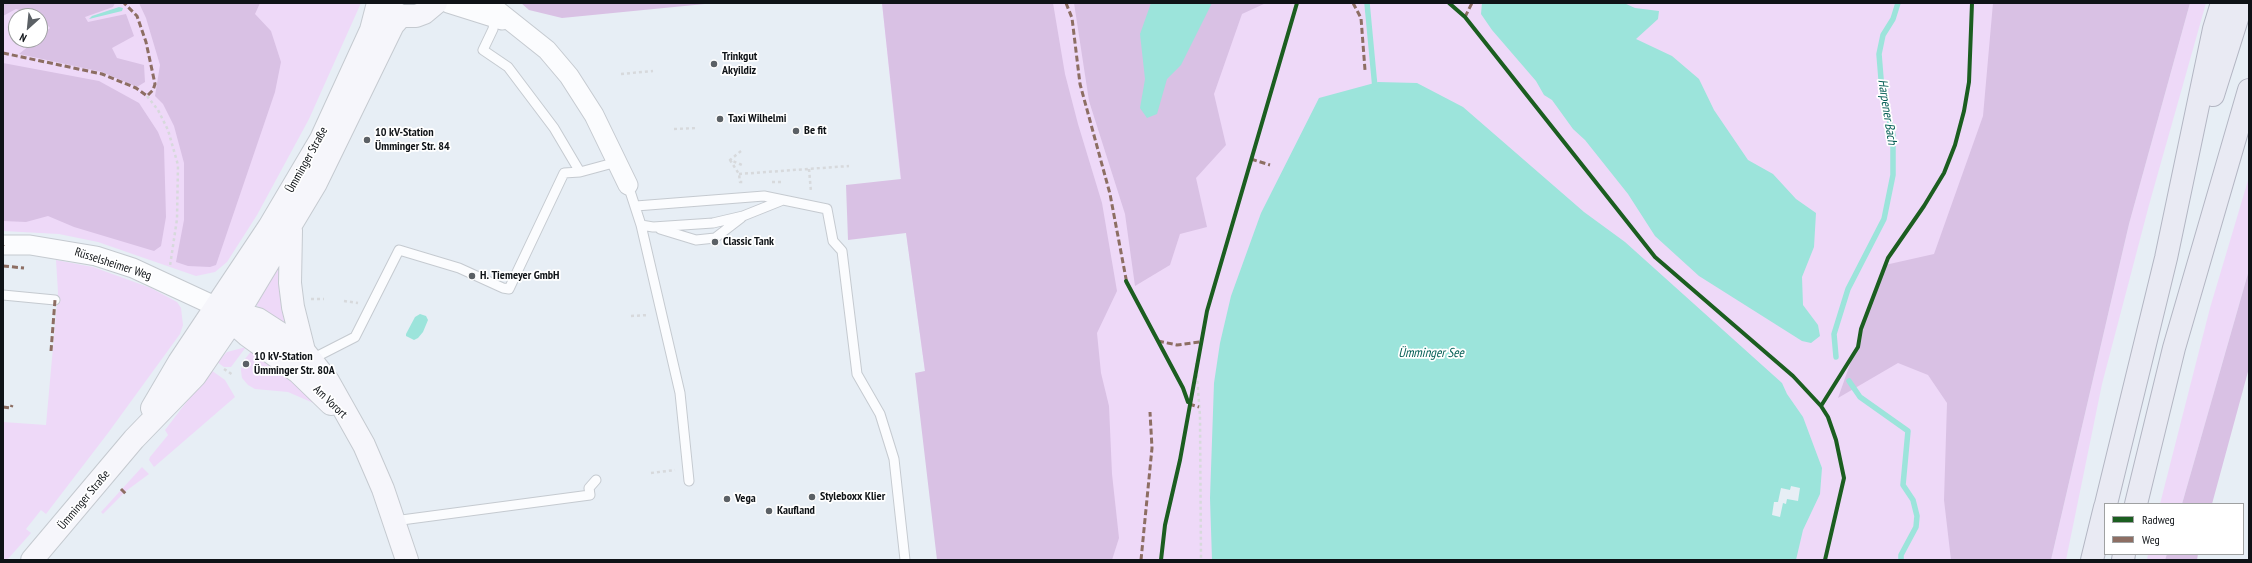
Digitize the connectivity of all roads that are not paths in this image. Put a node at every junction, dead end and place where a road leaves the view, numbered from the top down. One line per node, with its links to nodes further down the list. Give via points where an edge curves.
1 (378, 3): 23 (street, Ümminger Straße, via 371,30 320,139 269,227)
2 (382, 3): 8 (street, via 393,13)
3 (436, 3): 8 (street, via 416,16)
4 (448, 3): 7 (street)
5 (2222, 3): 20 (highway, via 2214,29)
6 (2242, 3): 20 (highway)
7 (493, 9): 10 (street, via 547,50 569,76 594,116); 11 (lane, via 493,29 483,50 508,67 554,128)
8 (401, 16): 18 (street, Ümminger Straße, via 393,25 329,158)
9 (2249, 90): 28 (highway, via 2174,348)
10 (617, 162): 11 (lane); 12 (street)
11 (580, 172): 24 (lane, via 564,173 509,289 459,268 399,250 355,337)
12 (628, 185): 14 (lane)
13 (783, 200): 14 (lane, via 764,196); 15 (lane); 33 (lane, via 827,209 833,241 842,251 857,374 880,414 894,459)
14 (636, 206): 16 (lane)
15 (743, 216): 17 (lane, via 707,223); 17 (lane, via 715,238 696,240)
16 (641, 225): 17 (lane); 26 (lane, via 680,393)
17 (653, 226)
18 (291, 227): 23 (street, Ümminger Straße); 24 (street, Am Vorort, via 290,283)
19 (3, 244): 23 (street, Rüsselsheimer Weg, via 67,249 96,256 167,282)
20 (2166, 258): 27 (highway)
21 (3, 295): 22 (lane)
22 (55, 300)
23 (229, 314): 24 (street, Am Vorort); 31 (street, Ümminger Straße, via 195,376 134,439)
24 (304, 361): 30 (street, Am Vorort, via 328,381 364,445)
25 (596, 480): 30 (lane, via 590,488 590,495)
26 (689, 481)
27 (2105, 503)
28 (2136, 503)
29 (2104, 509): 34 (highway)
30 (394, 521): 32 (street, Am Vorort)
31 (32, 560)
32 (407, 560)
33 (905, 560)
34 (2092, 560)

